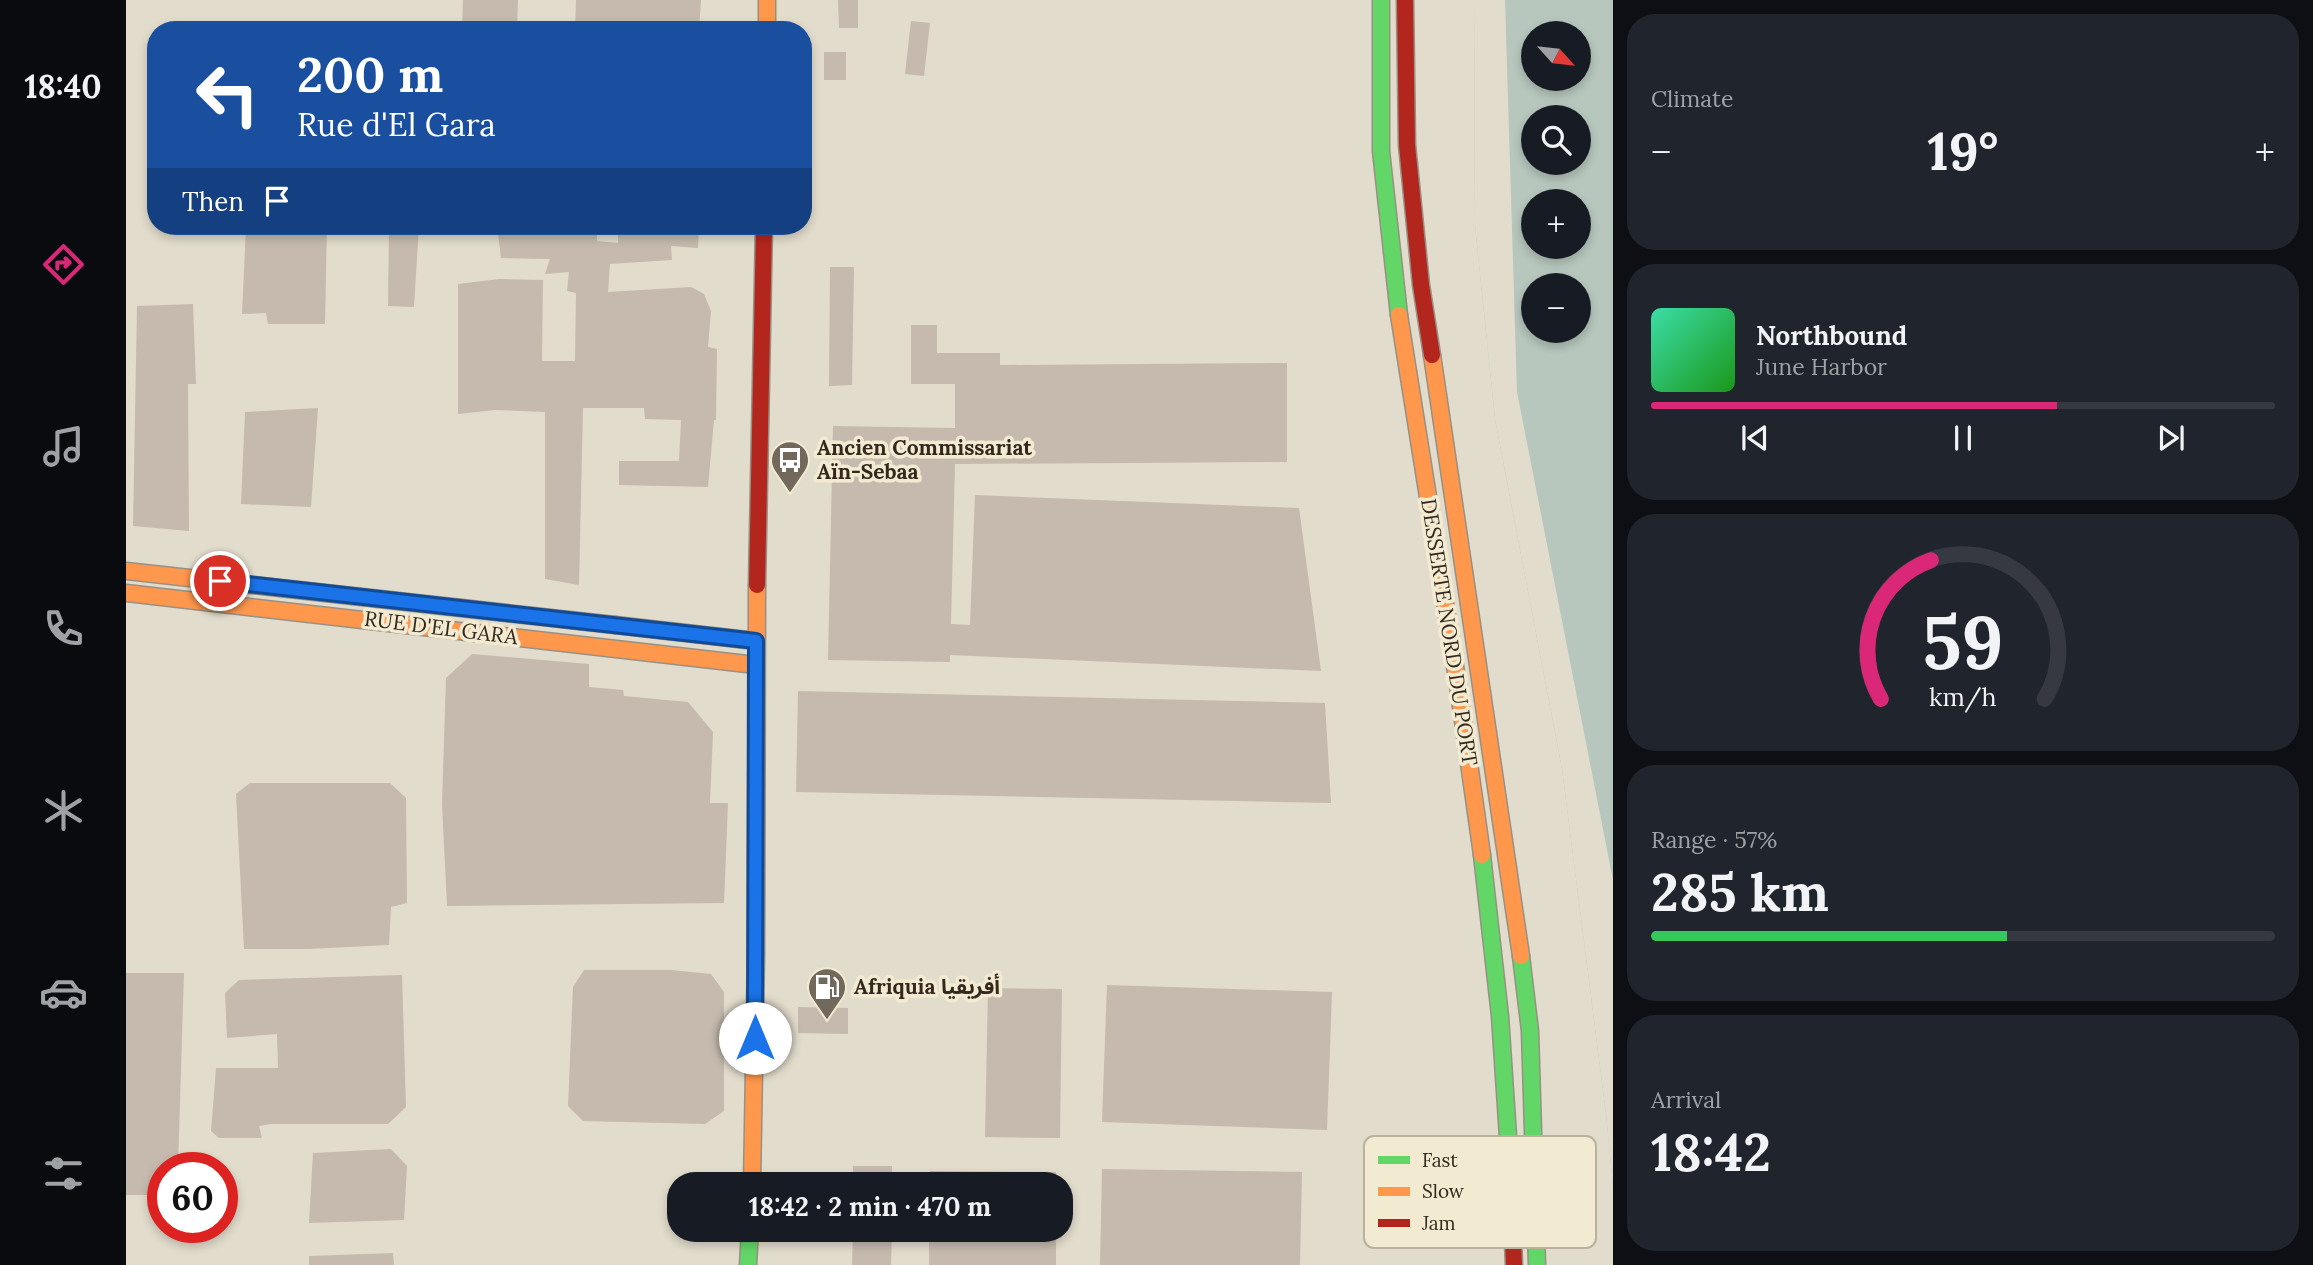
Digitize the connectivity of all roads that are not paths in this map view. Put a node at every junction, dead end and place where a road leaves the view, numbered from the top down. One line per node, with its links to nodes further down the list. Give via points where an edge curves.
1 (767, 0): 4 (main road)
2 (1381, 0): 10 (main road, DESSERTE NORD DU PORT, via 1378,92 1392,271 1462,709 1497,988)
3 (1405, 0): 11 (main road, DESSERTE NORD DU PORT, via 1407,145 1421,285 1517,919 1530,1031)
4 (767, 21)
5 (764, 235): 8 (main road)
6 (126, 571): 8 (main road, RUE D'EL GARA)
7 (126, 593): 9 (main road, RUE D'EL GARA)
8 (756, 641): 9 (main road)
9 (756, 665): 12 (main road)
10 (1509, 1136)
11 (1533, 1136)
12 (752, 1172)
13 (749, 1242): 14 (main road)
14 (748, 1265)

